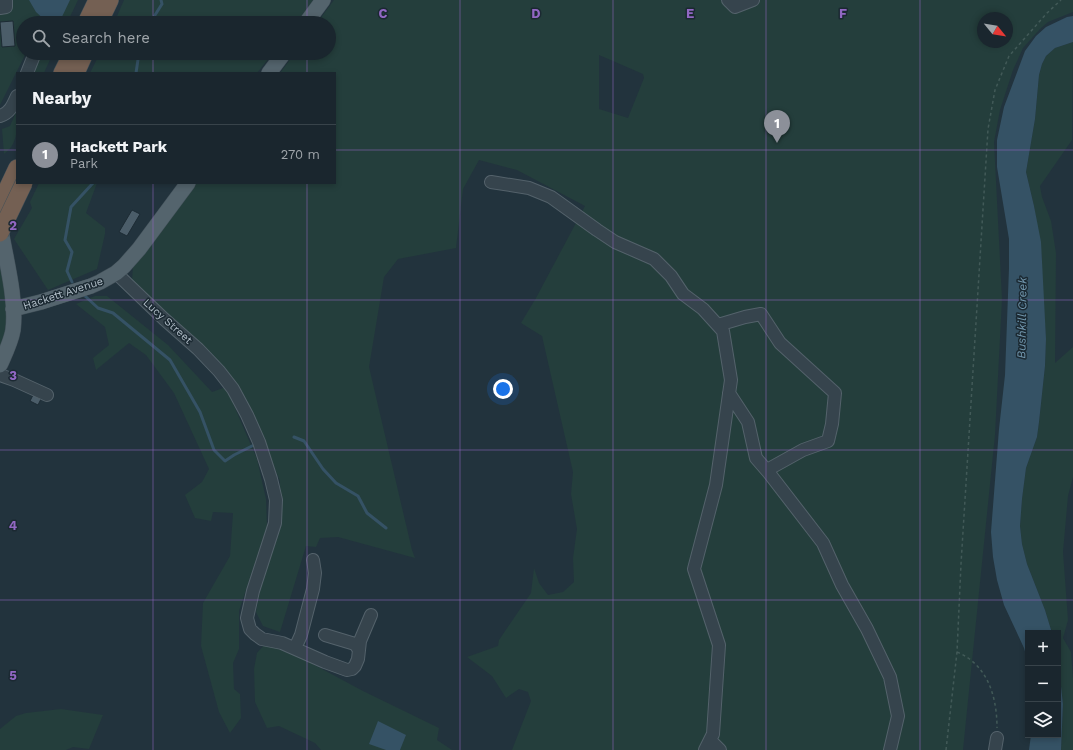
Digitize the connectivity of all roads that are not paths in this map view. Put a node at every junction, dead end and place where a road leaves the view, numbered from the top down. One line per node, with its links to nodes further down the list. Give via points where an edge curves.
1 (6, 0): 7 (street, via 6,7)
2 (97, 0): 8 (highway)
3 (110, 0): 9 (highway)
4 (323, 0): 10 (main road)
5 (728, 0): 6 (street, via 735,7)
6 (753, 0)
7 (0, 8)
8 (89, 16)
9 (102, 16)
10 (311, 16)
11 (32, 60): 15 (street)
12 (68, 60): 16 (highway)
13 (82, 60): 17 (highway)
14 (279, 60): 18 (main road)
15 (27, 72)
16 (62, 72)
17 (76, 72)
18 (270, 72)
19 (16, 98): 20 (street, via 11,109)
20 (0, 116)
21 (16, 170): 25 (highway)
22 (491, 182): 30 (street, via 529,188 551,197 615,242 654,259 671,276 683,294 703,309)
23 (24, 184): 27 (highway, bridge)
24 (187, 184): 28 (main road, Hackett Avenue, via 139,249)
25 (0, 204)
26 (0, 225): 29 (main road)
27 (0, 233)
28 (116, 273): 29 (main road, Hackett Avenue, via 91,286); 39 (street, Lucy Street, via 219,371 233,389 253,428 272,479 276,500 275,523 253,591 247,618 248,625 262,638)
29 (13, 309): 31 (main road, via 12,330)
30 (718, 325): 33 (street, via 723,331 731,380); 35 (street, via 761,314 780,343 835,392 828,441 803,450)
31 (0, 365)
32 (0, 375): 34 (street)
33 (729, 393): 35 (street, via 748,422 756,458); 41 (street, via 716,485 694,569 719,645 713,734)
34 (47, 395)
35 (767, 470): 43 (street, via 823,543 890,677 898,716)
36 (312, 560): 39 (street, via 316,573 313,589 301,635 296,646)
37 (371, 615): 40 (street)
38 (325, 635): 40 (street, via 355,644)
39 (292, 647): 40 (street, via 347,670 355,666)
40 (359, 650)
41 (708, 745): 42 (street)
42 (720, 750)
43 (890, 750)

